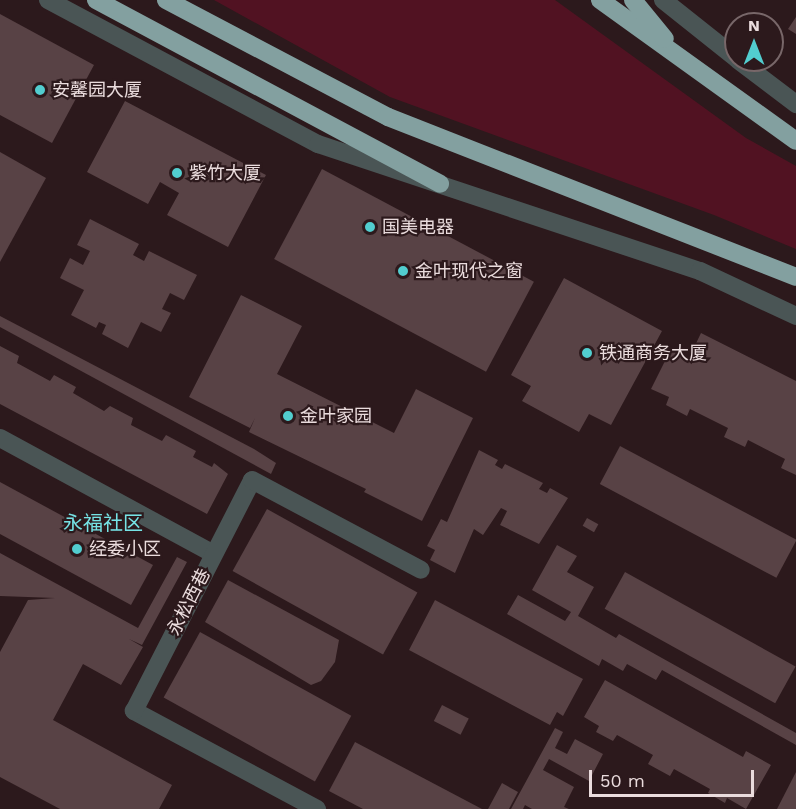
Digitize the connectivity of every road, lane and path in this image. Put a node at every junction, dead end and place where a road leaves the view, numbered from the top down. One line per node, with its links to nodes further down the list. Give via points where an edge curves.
1 (48, 0): 13 (street, via 318,144)
2 (96, 0): 13 (highway)
3 (166, 0): 14 (highway, via 388,117)
4 (600, 0): 9 (highway)
5 (616, 0): 9 (highway)
6 (633, 0): 9 (highway)
7 (663, 0): 8 (street)
8 (724, 49)
9 (682, 59): 12 (highway)
10 (754, 72): 11 (street)
11 (796, 104)
12 (796, 141)
13 (440, 184): 15 (street, via 700,271)
14 (796, 277)
15 (796, 316)
16 (0, 438): 17 (street)
17 (214, 554): 18 (street, 永松西巷, via 252,480); 19 (street, 永松西巷, via 134,711)
18 (421, 570)
19 (317, 809)

